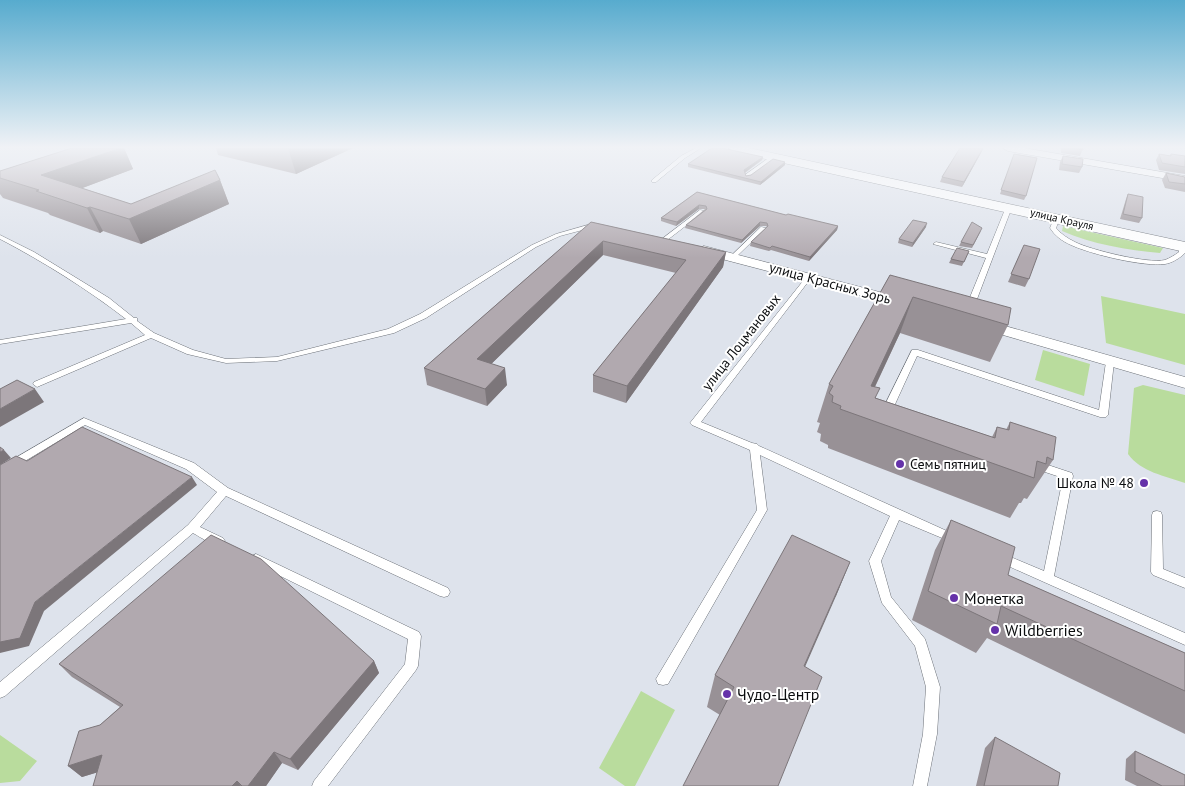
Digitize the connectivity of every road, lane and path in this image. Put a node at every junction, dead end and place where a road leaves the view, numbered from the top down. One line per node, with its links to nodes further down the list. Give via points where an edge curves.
1 (907, 185): 2 (street, улица Крауля)
2 (1009, 207): 4 (street, улица Крауля); 14 (lane)
3 (702, 211): 10 (lane)
4 (1057, 218): 12 (street, улица Крауля); 12 (lane, via 1053,228 1057,235 1098,251 1163,262 1182,253)
5 (588, 227): 6 (street); 19 (lane, via 534,246 423,316 392,331 336,346 278,360 226,361 190,352)
6 (606, 228)
7 (763, 228): 13 (lane)
8 (648, 236): 10 (street, улица Красных Зорь)
9 (0, 237): 18 (lane, via 32,253)
10 (664, 240): 13 (street, улица Красных Зорь)
11 (936, 244): 14 (lane)
12 (1184, 246)
13 (733, 257): 15 (street, улица Красных Зорь)
14 (990, 257): 17 (lane)
15 (809, 277): 16 (street, улица Красных Зорь); 25 (lane, улица Лоцмановых, via 695,423)
16 (917, 307)
17 (972, 317): 21 (street)
18 (134, 320): 19 (lane); 20 (lane)
19 (152, 335): 23 (lane)
20 (0, 342)
21 (1110, 362): 22 (street); 24 (lane, via 1103,415 914,352)
22 (1185, 383)
23 (37, 384)
24 (882, 423)
25 (754, 446): 29 (lane); 40 (lane, via 762,510)
26 (1026, 461): 36 (lane, via 1068,476)
27 (0, 472): 28 (lane, via 84,421 190,466)
28 (224, 492): 31 (lane); 38 (lane)
29 (896, 515): 33 (lane); 43 (lane, via 875,561 886,599 921,643 933,686 930,734)
30 (1157, 515): 37 (lane, via 1158,572)
31 (192, 528): 32 (lane); 41 (lane)
32 (228, 545)
33 (968, 545)
34 (986, 552): 36 (lane)
35 (246, 554): 42 (lane, via 415,636 410,666)
36 (1048, 578): 39 (lane)
37 (1185, 583)
38 (444, 592)
39 (1185, 639)
40 (663, 679)
41 (0, 691)
42 (319, 786)
43 (920, 786)

